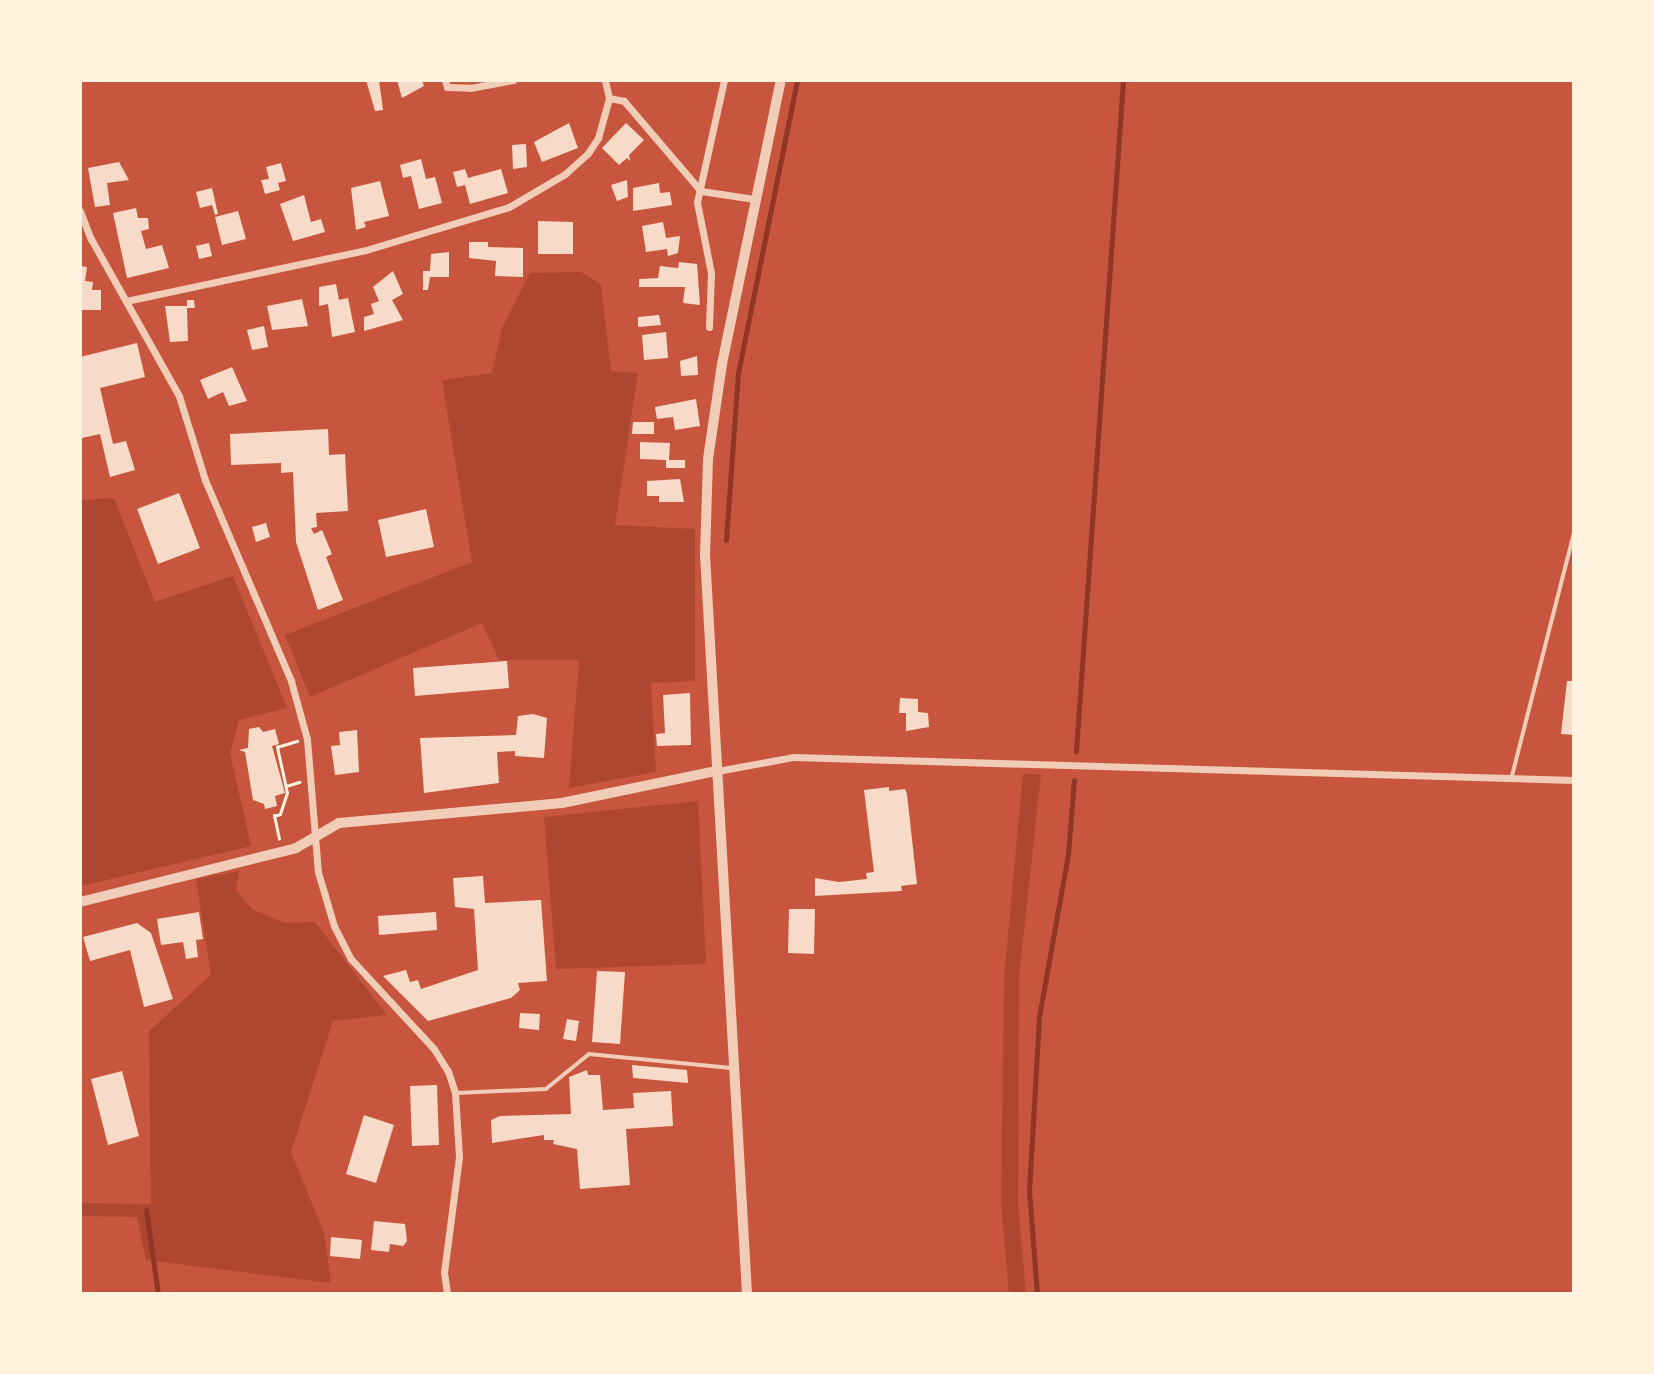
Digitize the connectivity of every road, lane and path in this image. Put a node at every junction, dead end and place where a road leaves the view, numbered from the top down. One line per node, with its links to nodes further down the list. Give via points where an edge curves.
1 (445, 80): 2 (street, via 447,87 470,88)
2 (513, 80)
3 (605, 80): 6 (street)
4 (724, 80): 7 (street)
5 (781, 80): 8 (street)
6 (609, 98): 7 (street, via 624,101); 10 (street, via 598,138 588,153 565,174 509,207 366,250)
7 (701, 191): 8 (street); 11 (street, via 697,202 711,273)
8 (754, 198): 14 (street, via 708,459 705,555)
9 (80, 211): 10 (street)
10 (126, 301): 13 (street, via 161,357 183,407 205,480 291,681)
11 (709, 327)
12 (1573, 532): 15 (lane)
13 (307, 739): 17 (street); 18 (path, via 276,747 287,793 280,814 274,816)
14 (717, 771): 15 (street, via 793,757); 17 (street, via 562,803 339,823); 20 (street)
15 (1511, 778): 16 (street)
16 (1573, 780)
17 (316, 836): 18 (street); 21 (street, via 328,911 351,959 434,1049)
18 (282, 852): 19 (street)
19 (80, 902)
20 (734, 1068): 21 (lane, via 589,1054 546,1088); 23 (street)
21 (455, 1093): 22 (street, via 459,1157 444,1272)
22 (447, 1293)
23 (747, 1293)

